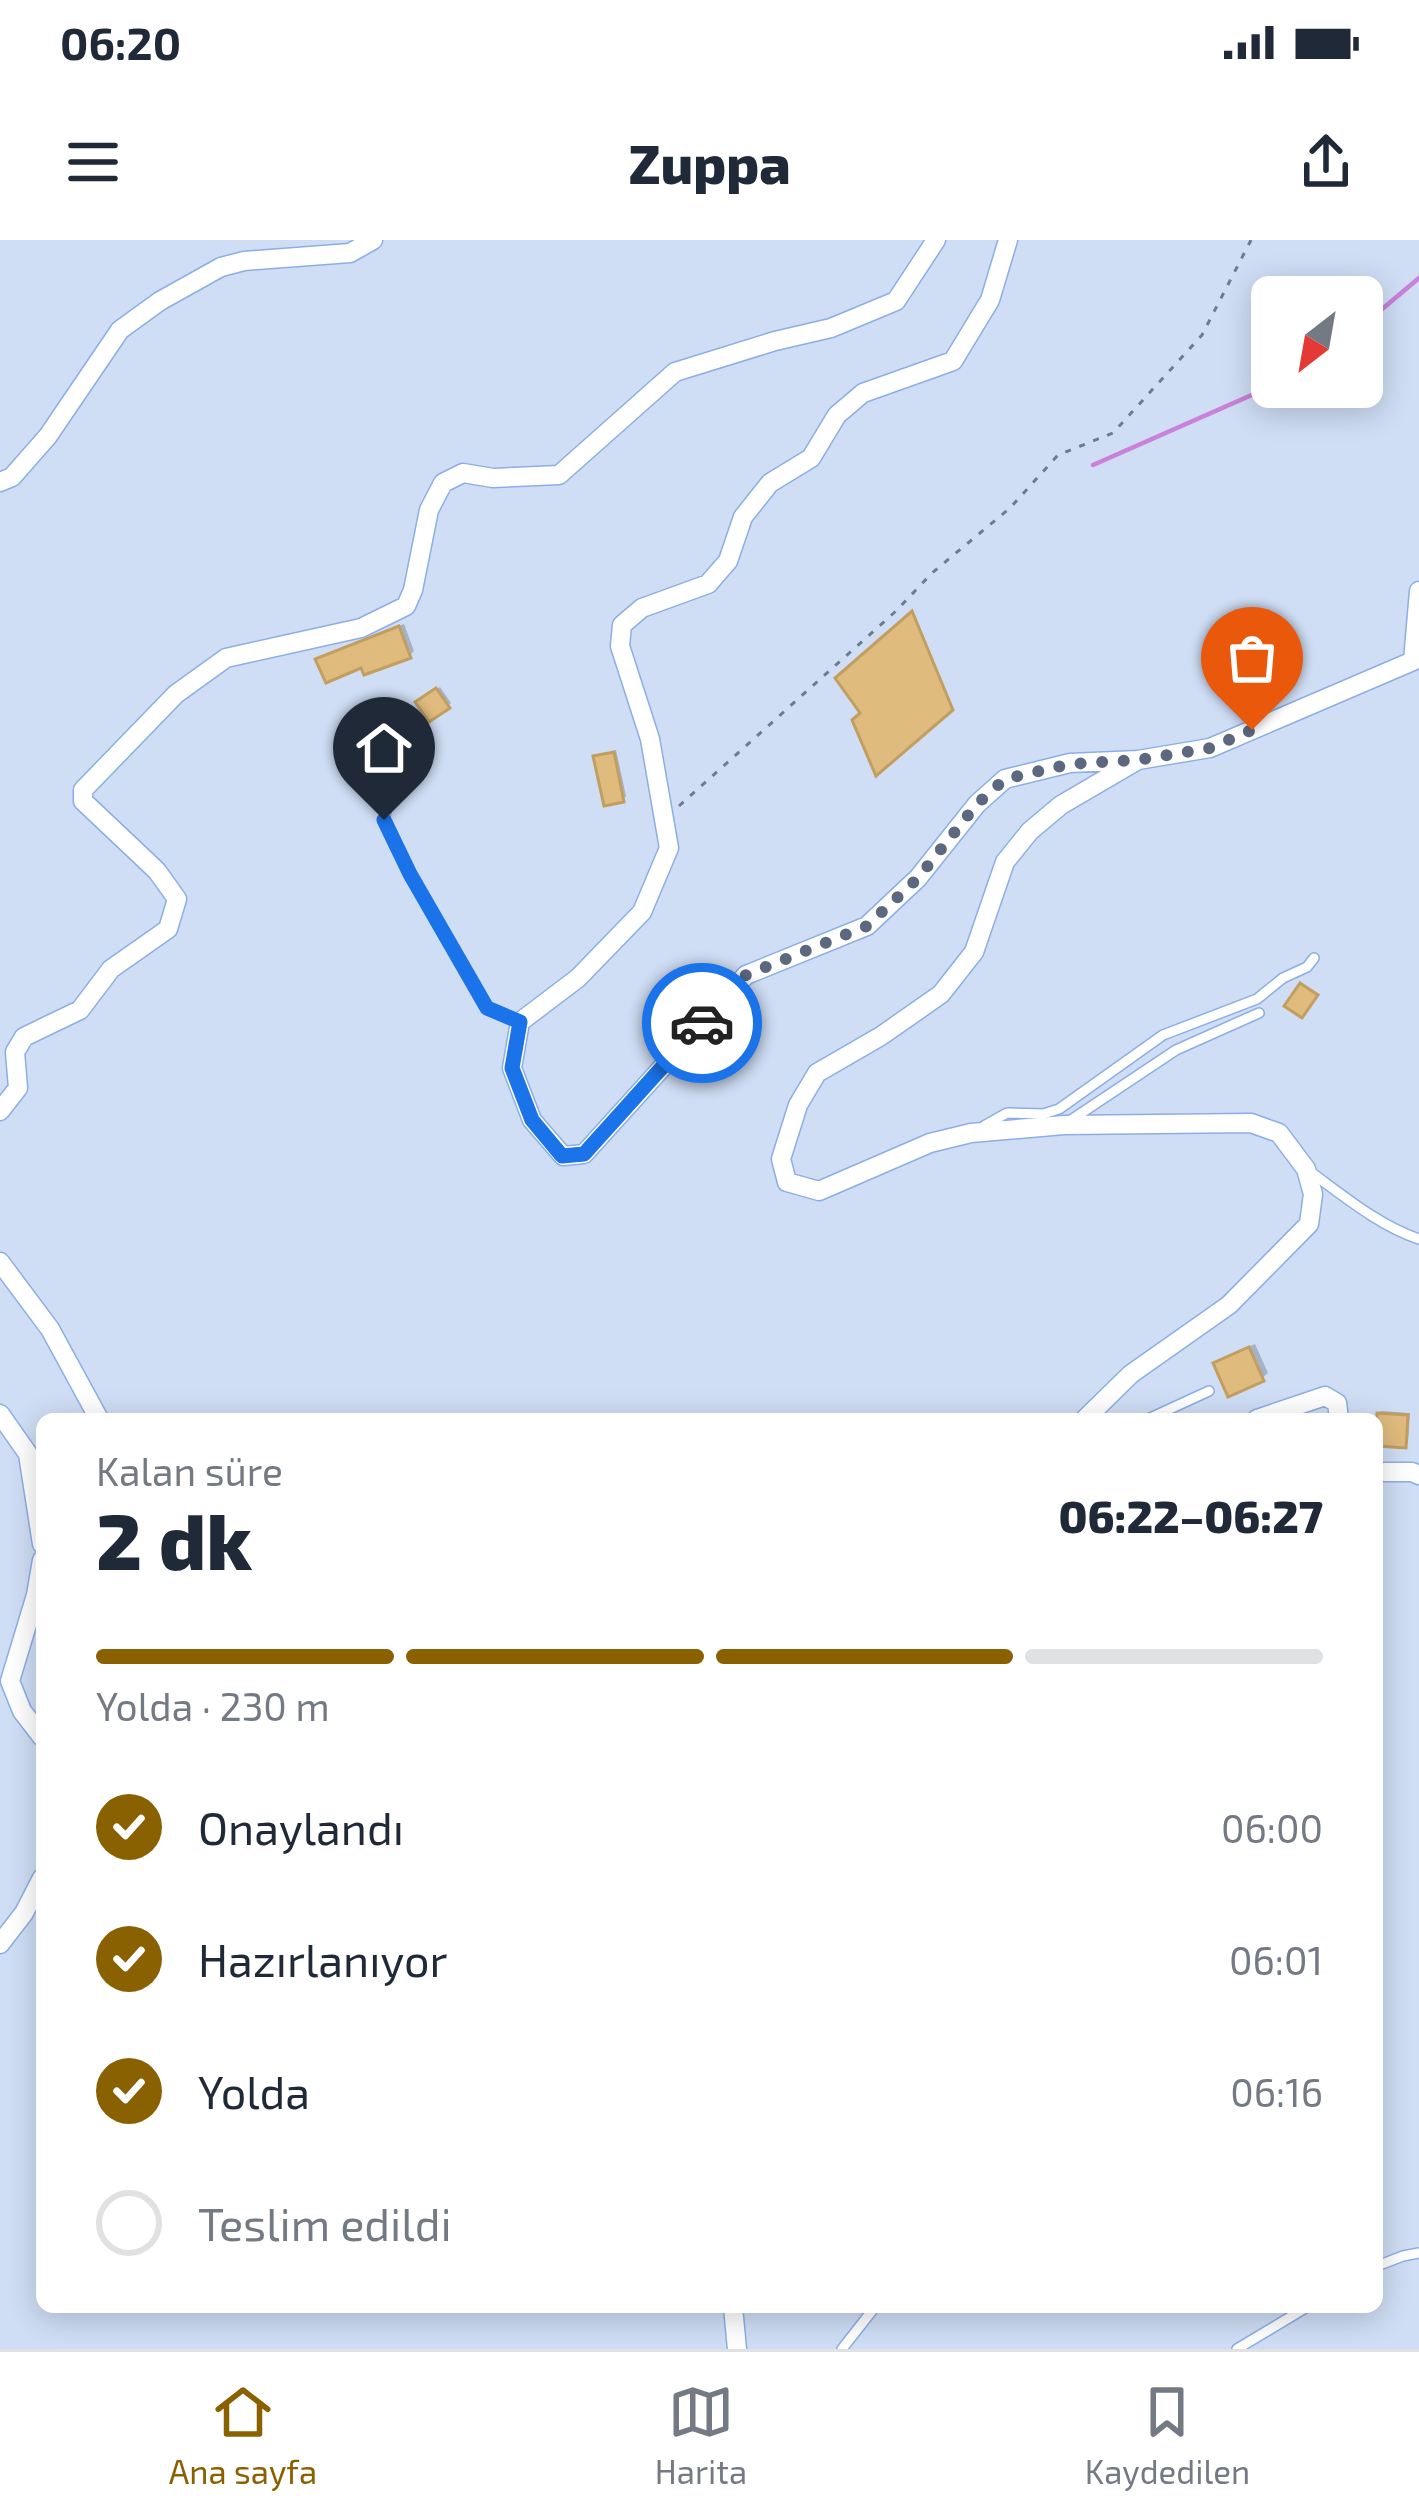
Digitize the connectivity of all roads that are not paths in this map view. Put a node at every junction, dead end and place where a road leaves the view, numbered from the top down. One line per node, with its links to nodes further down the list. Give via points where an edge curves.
1 (373, 240): 4 (street, via 350,253 220,267 160,301 120,330 48,436)
2 (936, 240): 12 (street, via 896,301 675,372 560,475 463,473 443,483 406,607 361,628 226,658 176,694 83,790 83,801 177,899 168,929 112,969 80,1010 24,1037 15,1052 18,1088)
3 (1008, 240): 11 (street, via 990,300 953,361 863,393 837,415 811,458 770,483 708,584 642,608 622,625 620,646 650,739 669,848 642,912 578,978)
4 (0, 482)
5 (1419, 592): 6 (street)
6 (1416, 661): 7 (street, via 1210,748)
7 (1138, 760): 11 (street, via 1005,779 867,926 746,975 584,1154 562,1156 532,1120 512,1068); 14 (street, via 1030,830 1005,862 974,952 941,994 817,1072 781,1159 787,1182 819,1191)
8 (391, 790): 11 (lane, via 384,820 410,874 487,1008)
9 (1314, 958): 14 (lane, via 1257,998 1163,1035 1059,1109 1006,1113)
10 (1259, 1013): 13 (lane, via 1176,1050)
11 (520, 1022)
12 (0, 1111)
13 (1064, 1125): 14 (street); 15 (street, via 1251,1123 1280,1133)
14 (971, 1132)
15 (1306, 1169): 16 (lane); 20 (street, via 1310,1224 1229,1304)
16 (1419, 1239)
17 (0, 1262): 19 (street, via 50,1329)
18 (1209, 1391): 21 (lane)
19 (96, 1413)
20 (1091, 1413)
21 (1161, 1413)
22 (1274, 1413): 23 (street, via 1324,1396)
23 (1339, 1413)
24 (0, 1414): 27 (street, via 28,1454)
25 (1383, 1472): 26 (street)
26 (1419, 1475)
27 (36, 1505)
28 (36, 1595): 29 (street, via 10,1681)
29 (36, 1729)
30 (36, 1890): 31 (street)
31 (0, 1944)
32 (1419, 2253): 33 (lane)
33 (1383, 2264)
34 (734, 2313): 37 (street)
35 (869, 2313): 38 (lane)
36 (1297, 2313): 39 (lane)
37 (737, 2349)
38 (842, 2349)
39 (1237, 2349)

